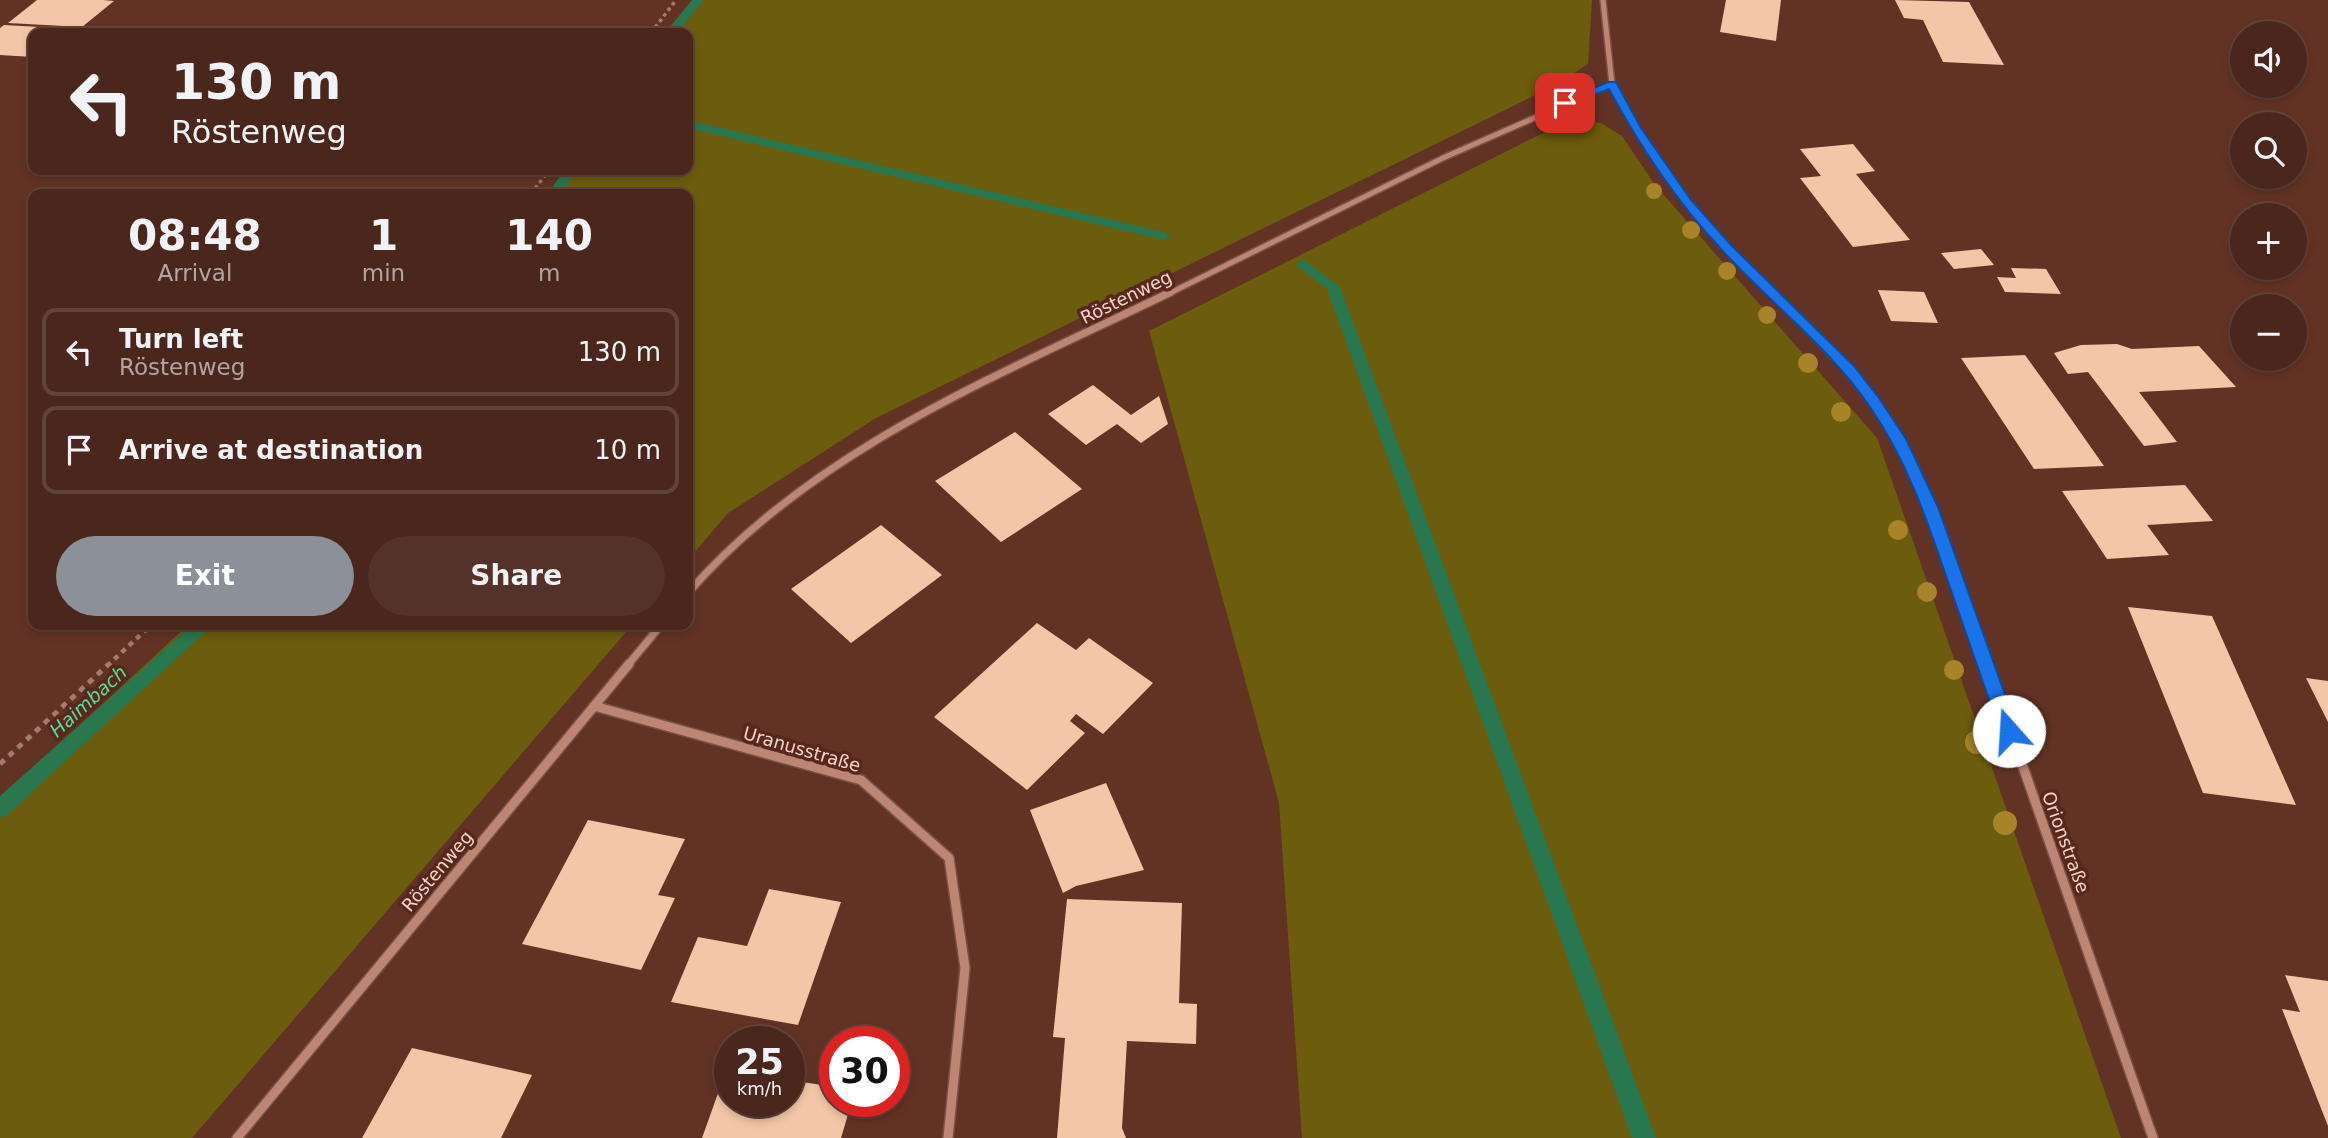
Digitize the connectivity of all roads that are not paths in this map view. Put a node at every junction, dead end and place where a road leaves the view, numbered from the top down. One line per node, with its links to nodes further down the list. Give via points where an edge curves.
1 (1603, 0): 2 (street, Orionstraße)
2 (1612, 84): 3 (street, Röstenweg, via 1433,163 856,453 734,544); 8 (street, Orionstraße, via 1635,128 1686,203 1849,370 1901,443 1956,577)
3 (693, 588)
4 (657, 630): 5 (street, Röstenweg)
5 (594, 706): 6 (street, Röstenweg); 7 (street, Uranusstraße, via 860,780 949,858 965,968)
6 (237, 1138)
7 (948, 1138)
8 (2153, 1138)

